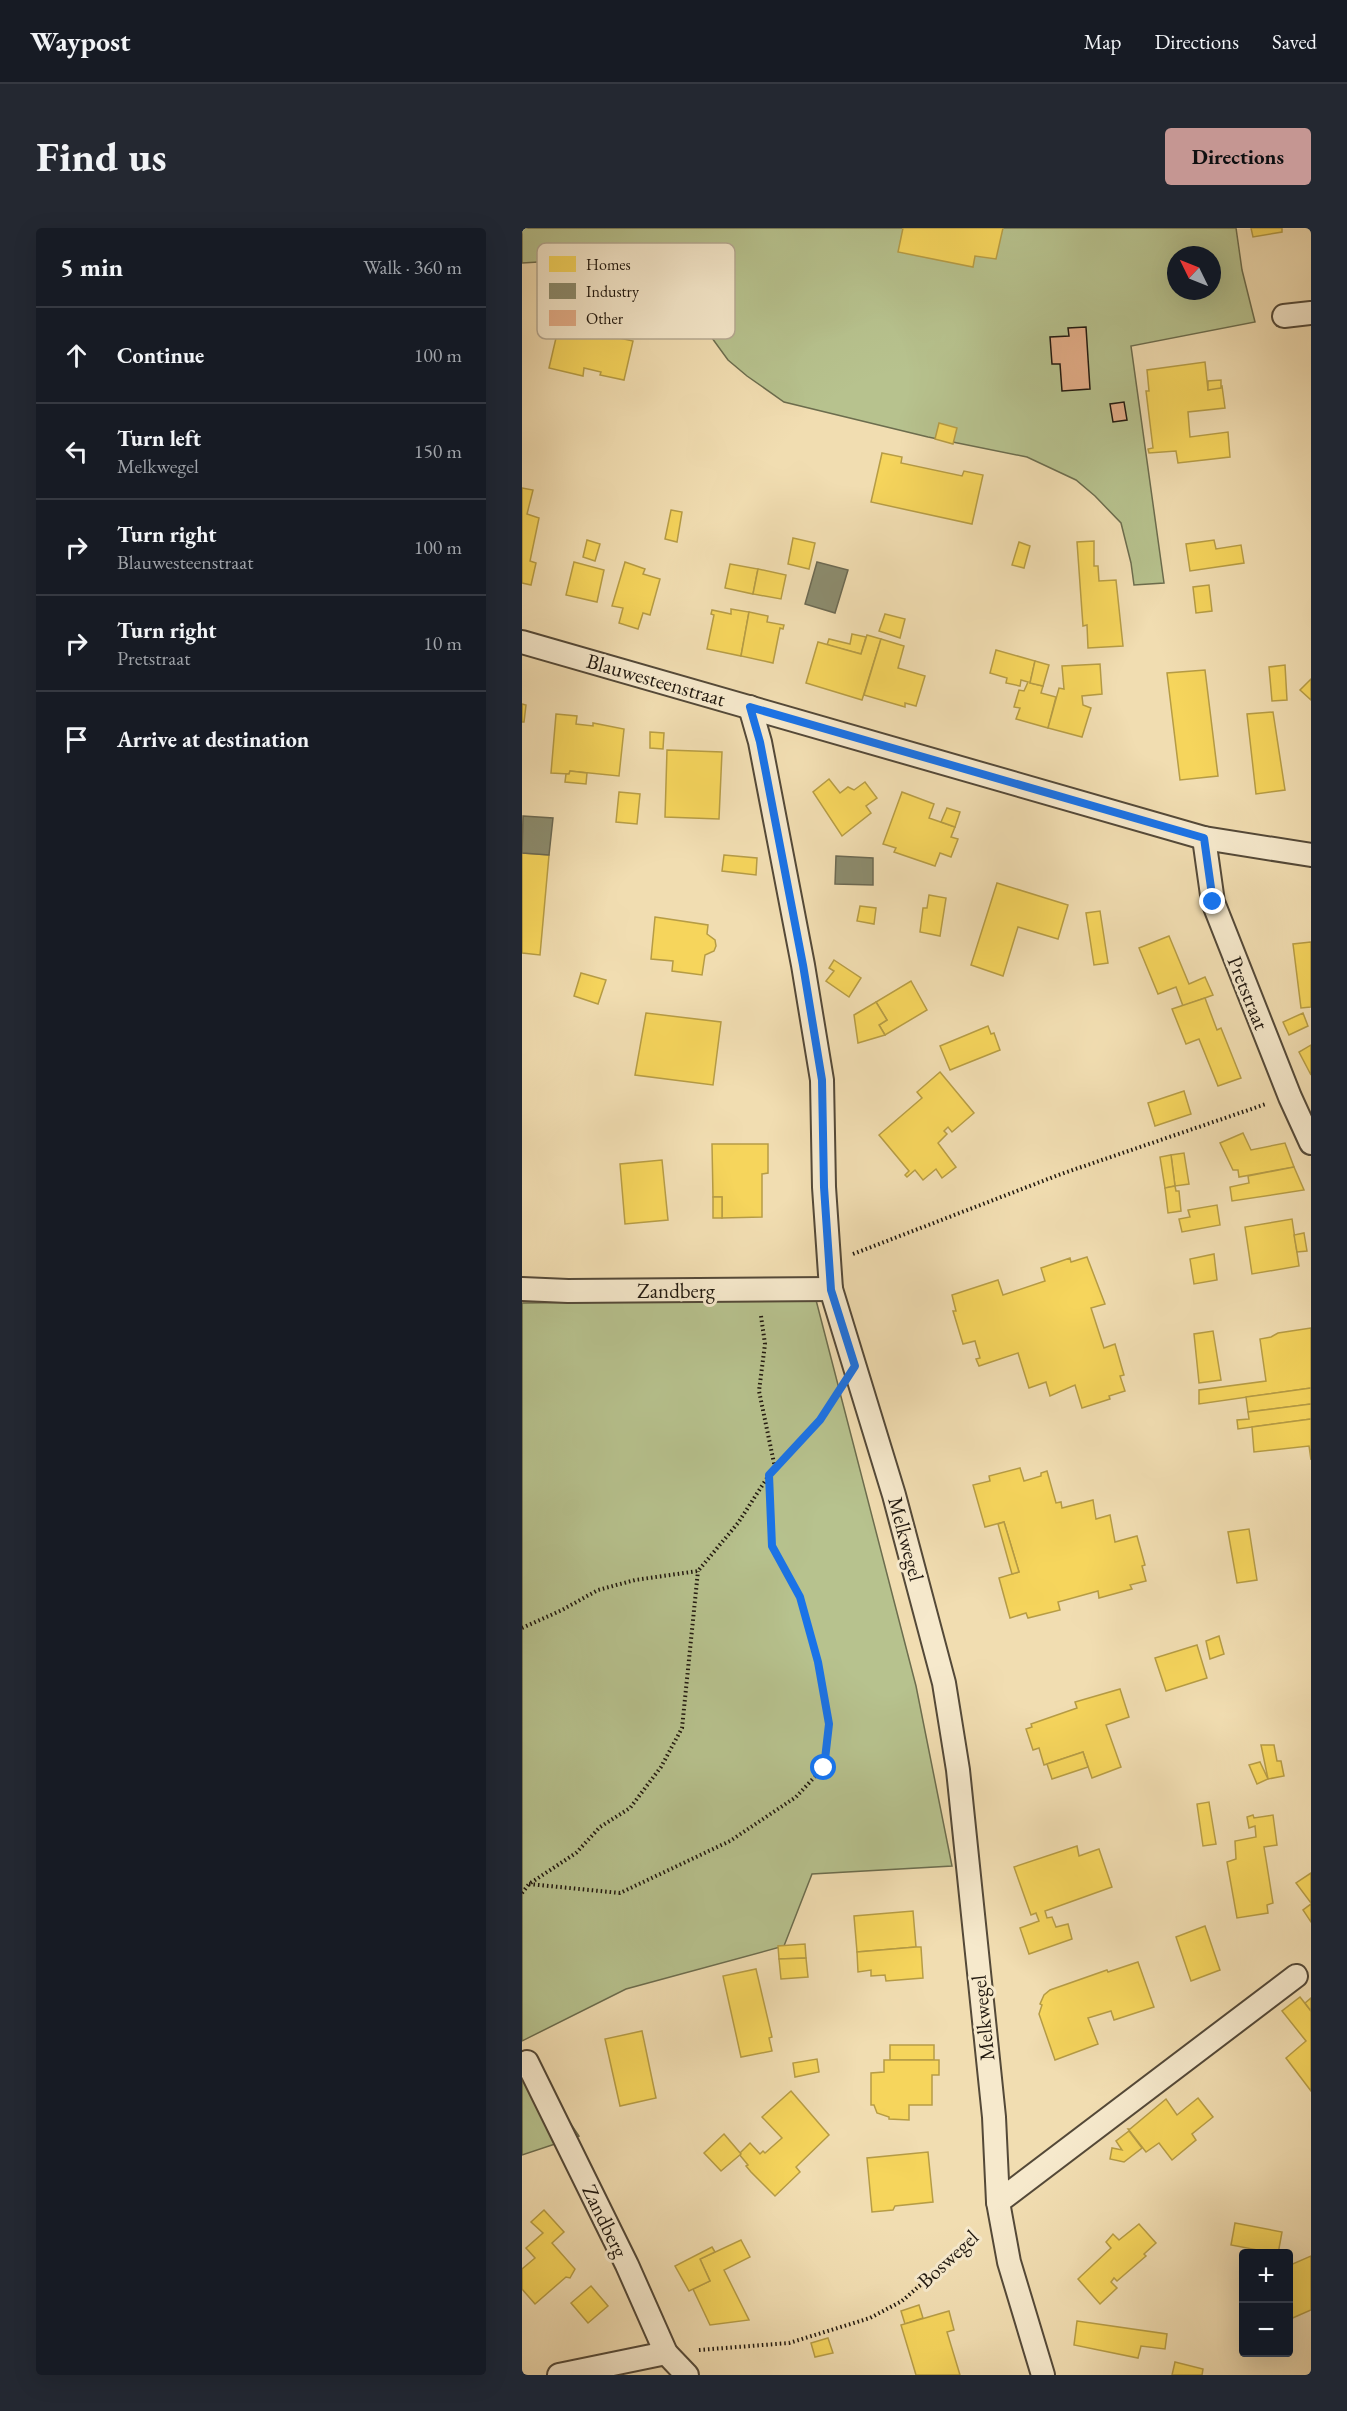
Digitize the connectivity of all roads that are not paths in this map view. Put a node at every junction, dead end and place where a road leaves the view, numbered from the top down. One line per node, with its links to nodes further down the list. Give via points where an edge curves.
1 (1311, 313): 2 (street)
2 (1284, 316)
3 (522, 642): 4 (street, Blauwesteenstraat)
4 (750, 707): 5 (street, Blauwesteenstraat); 9 (street, Melkwegel, via 760,742 822,1080)
5 (1204, 838): 6 (street, Blauwesteenstraat); 7 (street, Pretstraat, via 1213,902)
6 (1311, 855)
7 (1311, 1143)
8 (522, 1289): 9 (street, Zandberg)
9 (831, 1290): 12 (street, Melkwegel, via 894,1495 944,1683 958,1770 994,2117)
10 (1296, 1976): 12 (street)
11 (527, 2062): 13 (street, Zandberg)
12 (998, 2202): 16 (street, Melkwegel, via 1009,2262)
13 (666, 2353): 14 (street); 15 (street, Zandberg)
14 (559, 2375)
15 (687, 2375)
16 (1043, 2375)

